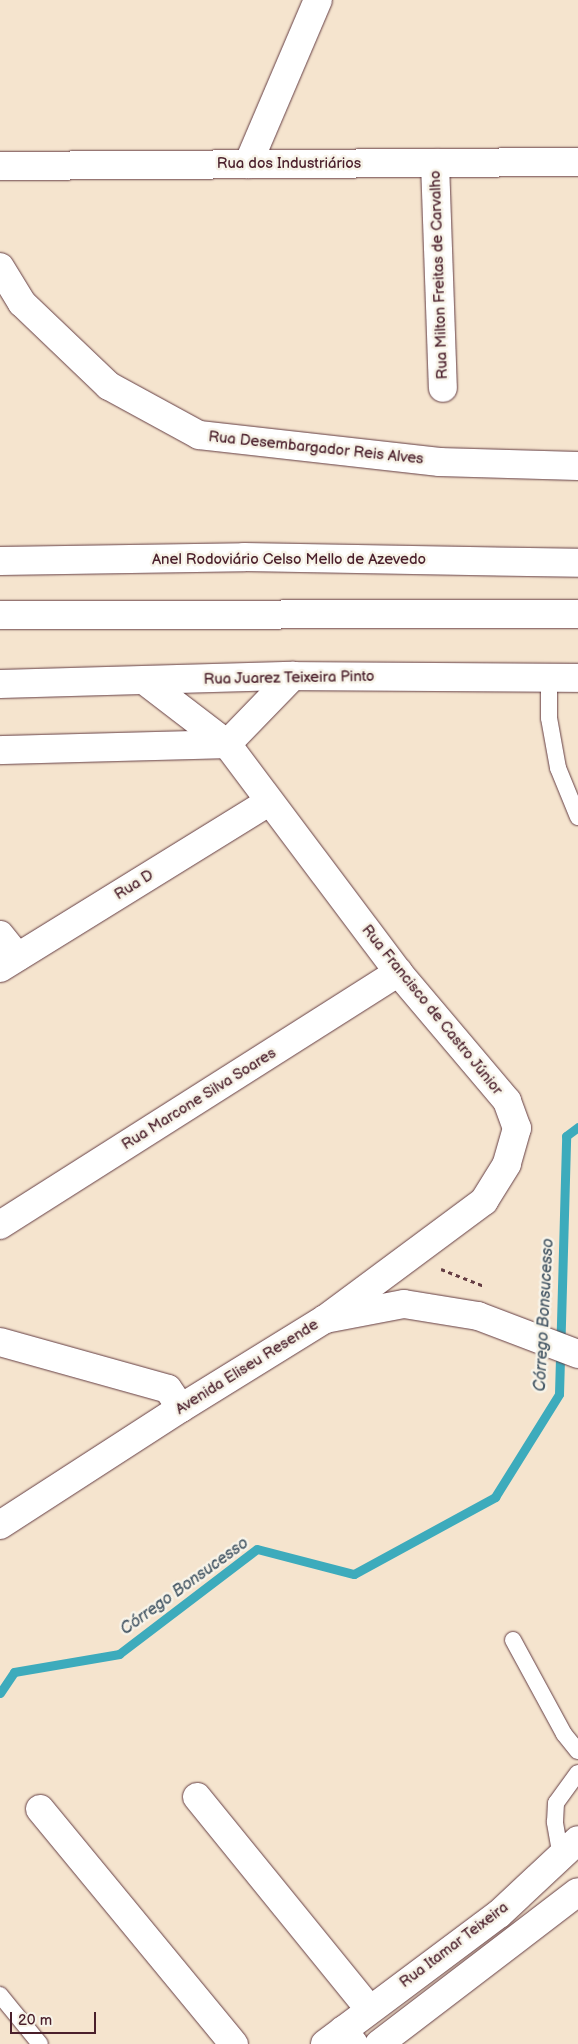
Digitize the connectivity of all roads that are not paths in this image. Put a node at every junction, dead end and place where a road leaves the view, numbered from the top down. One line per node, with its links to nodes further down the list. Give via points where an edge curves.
1 (318, 0): 4 (main road)
2 (578, 162): 3 (main road, Rua dos Industriários)
3 (435, 163): 4 (main road, Rua dos Industriários); 7 (main road, Rua Milton Freitas de Carvalho)
4 (248, 164): 5 (main road, Rua dos Industriários)
5 (0, 166)
6 (0, 267): 8 (main road, Rua Desembargador Reis Alves, via 22,302 109,386 199,435 439,462)
7 (443, 388)
8 (578, 466)
9 (0, 562): 10 (main road, Anel Rodoviário Celso Mello de Azevedo, via 244,557)
10 (578, 563)
11 (578, 614): 12 (main road)
12 (0, 615)
13 (294, 676): 14 (main road, Rua Juarez Teixeira Pinto); 16 (main road, Rua Juarez Teixeira Pinto); 18 (main road)
14 (549, 678): 15 (main road, Rua Juarez Teixeira Pinto); 21 (lane, via 549,718 558,768)
15 (578, 678)
16 (145, 682): 17 (main road, Rua Juarez Teixeira Pinto); 18 (main road, Rua Francisco de Castro Júnior)
17 (0, 684)
18 (227, 744): 19 (main road); 20 (main road, Rua Francisco de Castro Júnior)
19 (0, 750)
20 (269, 802): 23 (main road, Rua D); 24 (main road, Rua Francisco de Castro Júnior)
21 (578, 817)
22 (0, 935): 23 (main road)
23 (9, 963)
24 (398, 972): 25 (main road, Rua Marcone Silva Soares); 26 (main road, Rua Francisco de Castro Júnior, via 506,1101 517,1128 507,1164 484,1201)
25 (0, 1225)
26 (325, 1319): 28 (main road, Avenida Eliseu Resende, via 404,1304 478,1316); 29 (main road, Avenida Eliseu Resende)
27 (0, 1342): 29 (main road, via 168,1389)
28 (578, 1354)
29 (181, 1408): 30 (main road, Avenida Eliseu Resende)
30 (0, 1525)
31 (513, 1640): 32 (lane, via 564,1734)
32 (578, 1751)
33 (578, 1773): 36 (lane, via 556,1803 555,1822)
34 (197, 1797): 39 (main road)
35 (40, 1809): 42 (main road)
36 (569, 1848): 39 (main road, Rua Itamar Teixeira, via 499,1914)
37 (578, 1892): 43 (main road)
38 (0, 1995): 41 (lane)
39 (369, 2009): 40 (main road, Rua Itamar Teixeira)
40 (341, 2039)
41 (40, 2044)
42 (234, 2044)
43 (379, 2044)

